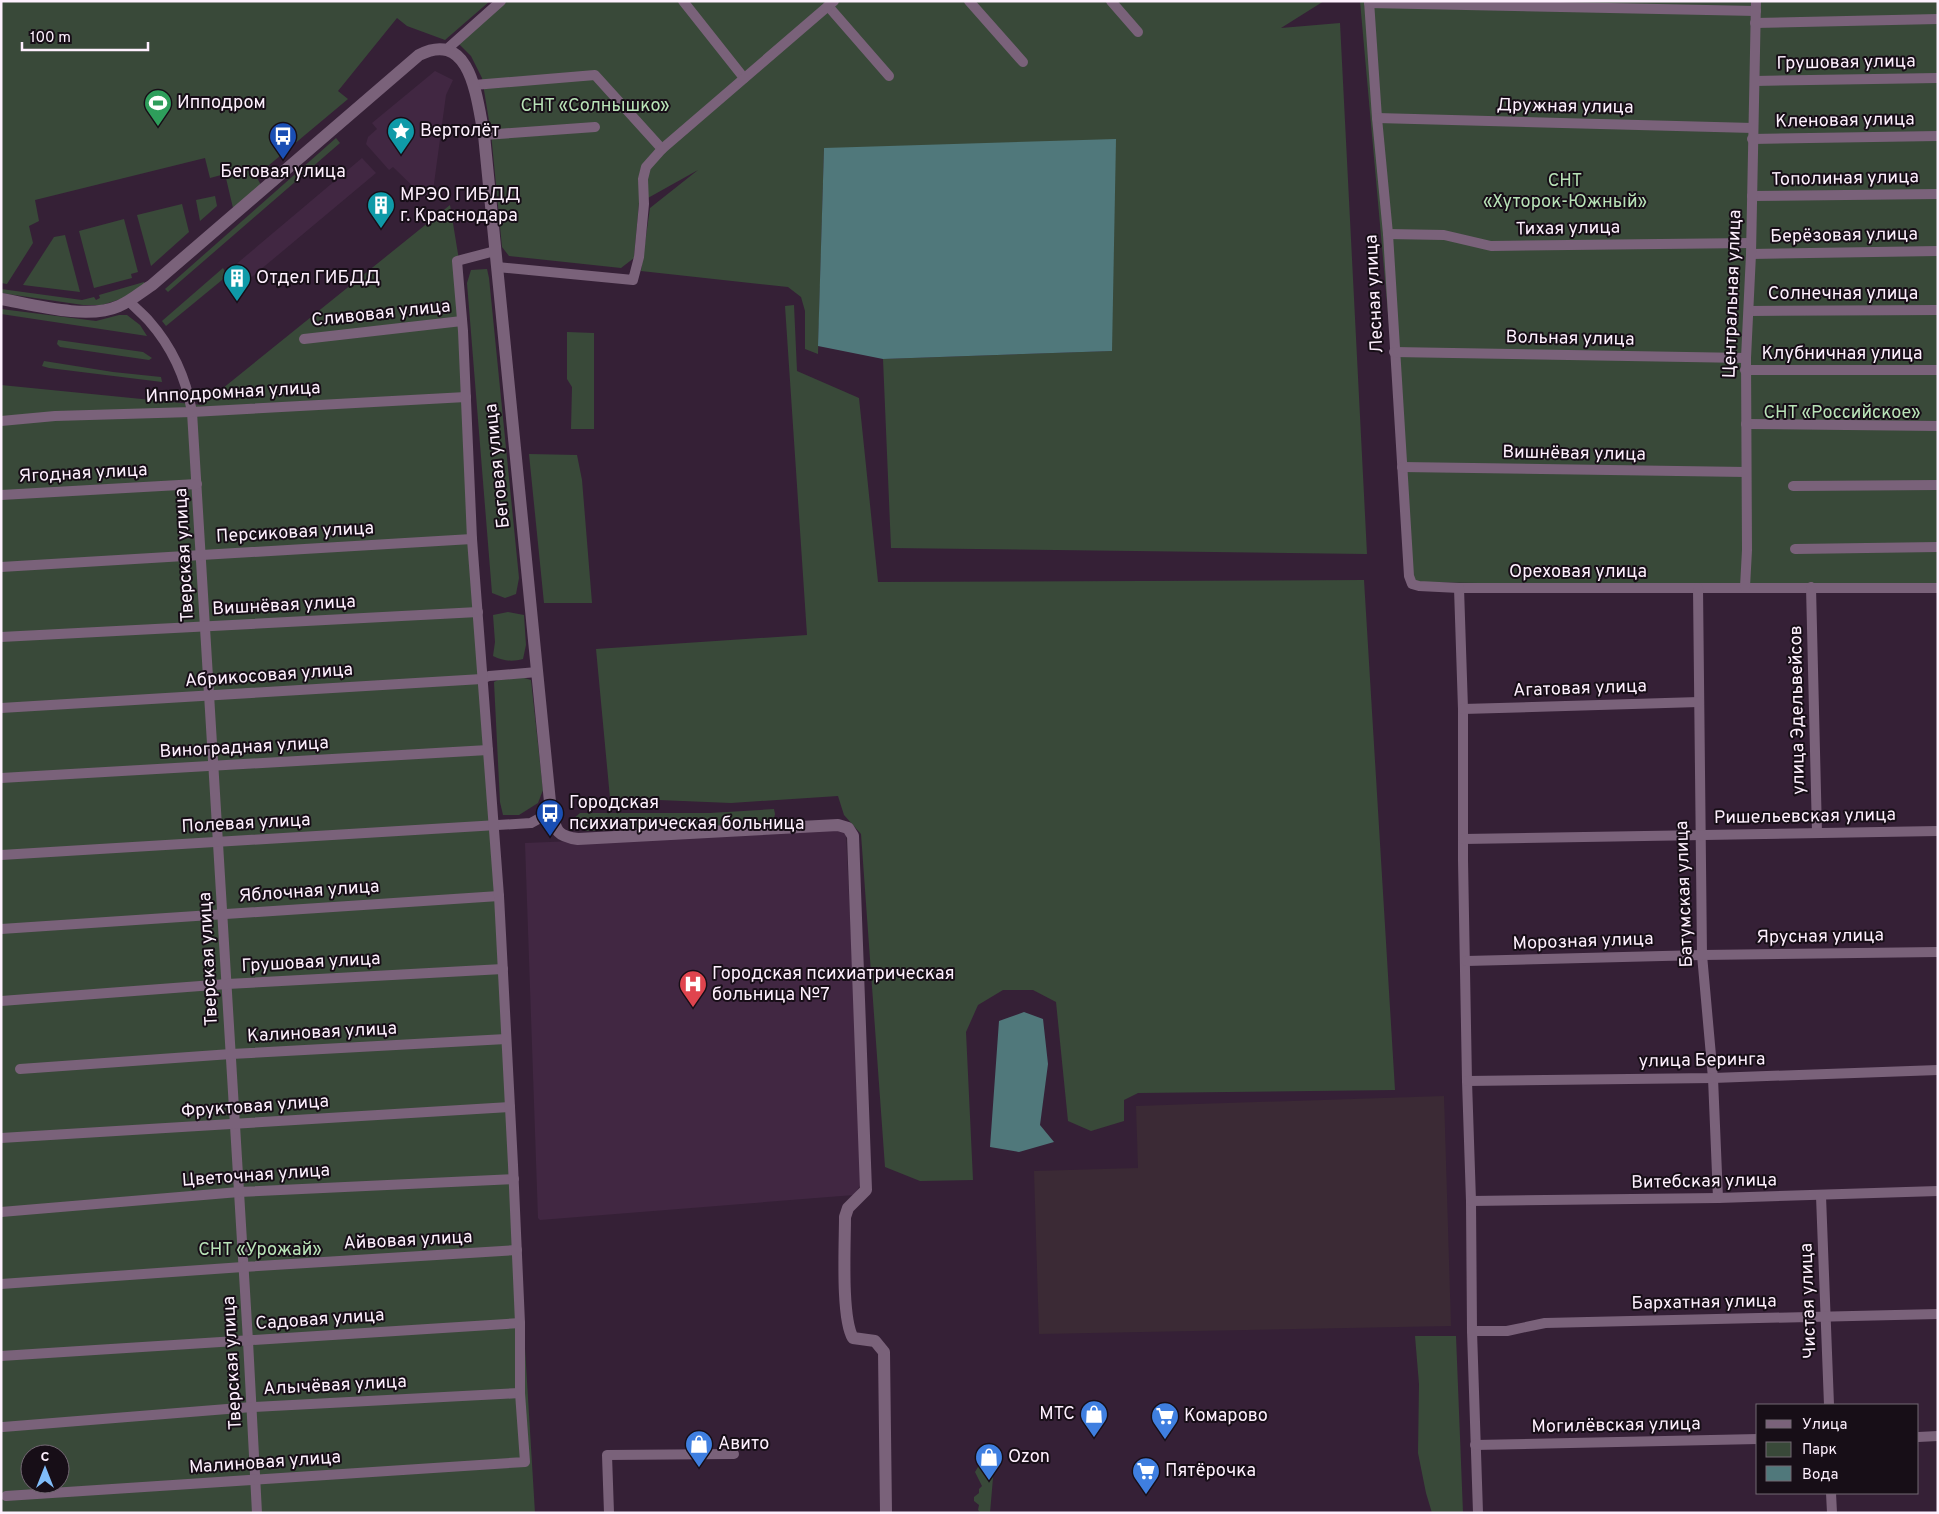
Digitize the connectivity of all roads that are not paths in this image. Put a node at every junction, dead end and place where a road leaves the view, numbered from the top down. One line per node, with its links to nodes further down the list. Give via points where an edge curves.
1 (501, 1): 11 (street)
2 (683, 1): 14 (street)
3 (968, 1): 12 (street)
4 (1111, 1): 10 (street)
5 (1369, 2): 7 (street); 18 (street, Лесная улица)
6 (831, 4): 13 (street); 14 (street)
7 (1756, 6): 9 (street, Центральная улица)
8 (1938, 19): 9 (street)
9 (1755, 23): 16 (street, Центральная улица)
10 (1138, 32)
11 (446, 50): 17 (street, Беговая улица, via 468,67); 33 (street, via 427,50 419,54 152,285)
12 (1023, 62)
13 (889, 76)
14 (744, 78): 23 (street)
15 (1938, 78): 16 (street, Грушовая улица)
16 (1755, 81): 20 (street, Центральная улица)
17 (474, 85): 21 (street, Беговая улица); 23 (street, via 595,75)
18 (1377, 118): 20 (street, Дружная улица); 26 (street, Лесная улица)
19 (594, 127): 21 (street)
20 (1753, 134): 22 (street, Кленовая улица); 25 (street, Центральная улица)
21 (484, 135): 28 (street, Беговая улица)
22 (1938, 136)
23 (662, 148): 31 (street, via 646,167 643,179 640,248 633,280)
24 (1938, 194): 25 (street, Тополиная улица)
25 (1752, 196): 27 (street, Центральная улица)
26 (1388, 234): 27 (street, Тихая улица, via 1444,235 1491,246); 38 (street, Лесная улица)
27 (1751, 242): 30 (street, Центральная улица)
28 (495, 251): 31 (street, Беговая улица); 36 (street, via 457,261)
29 (1938, 251): 30 (street, Берёзовая улица)
30 (1751, 254): 35 (street, Центральная улица)
31 (497, 267): 67 (street, Беговая улица)
32 (1, 300): 33 (street, via 89,311 104,310)
33 (129, 301): 43 (street, Тверская улица, via 170,348 184,379)
34 (1938, 310): 35 (street, Солнечная улица)
35 (1748, 311): 39 (street, Центральная улица)
36 (462, 321): 37 (street, Сливовая улица); 42 (street)
37 (304, 339)
38 (1394, 352): 39 (street, Вольная улица); 47 (street, Лесная улица)
39 (1746, 358): 40 (street, Центральная улица)
40 (1746, 370): 41 (street, Клубничная улица); 45 (street, Центральная улица)
41 (1938, 370)
42 (466, 397): 43 (street, Ипподромная улица); 53 (street)
43 (191, 408): 44 (street, Ипподромная улица); 49 (street, Тверская улица)
44 (1, 421)
45 (1746, 424): 46 (street); 48 (street, Центральная улица)
46 (1938, 426)
47 (1402, 467): 48 (street, Вишнёвая улица); 58 (street, Лесная улица)
48 (1746, 472): 59 (street, Центральная улица)
49 (197, 484): 52 (street, Ягодная улица); 56 (street, Тверская улица)
50 (1938, 485): 51 (street)
51 (1793, 486)
52 (1, 495)
53 (472, 539): 56 (street, Персиковая улица); 64 (street)
54 (1938, 547): 55 (street)
55 (1795, 549)
56 (201, 554): 57 (street, Персиковая улица); 65 (street, Тверская улица)
57 (1, 568)
58 (1412, 584): 61 (street, Ореховая улица)
59 (1745, 587): 60 (street, Ореховая улица); 62 (street, Ореховая улица)
60 (1811, 587): 63 (street, Ореховая улица); 79 (street, улица Эдельвейсов)
61 (1459, 588): 62 (street, Ореховая улица); 72 (street)
62 (1698, 588): 70 (street, Батумская улица)
63 (1938, 588)
64 (478, 612): 65 (street, Вишнёвая улица); 68 (street)
65 (205, 627): 66 (street, Вишнёвая улица); 69 (street, Тверская улица)
66 (1, 637)
67 (537, 672): 68 (street, Абрикосовая улица); 76 (street, Беговая улица)
68 (482, 679): 69 (street, Абрикосовая улица); 73 (street)
69 (209, 696): 71 (street, Абрикосовая улица); 74 (street, Тверская улица)
70 (1699, 702): 72 (street, Агатовая улица); 80 (street, Батумская улица)
71 (1, 708)
72 (1463, 709): 81 (street)
73 (488, 750): 74 (street, Виноградная улица); 77 (street)
74 (213, 767): 75 (street, Виноградная улица); 82 (street, Тверская улица)
75 (1, 778)
76 (551, 812): 77 (street, Полевая улица, via 531,824); 132 (street, Беговая улица, via 556,830 566,837 578,839 838,825 848,828 853,836 866,1190 848,1208 844,1217 846,1308 849,1332 853,1338 876,1341 881,1349)
77 (494, 826): 82 (street, Полевая улица); 84 (street)
78 (1938, 831): 79 (street, Ришельевская улица)
79 (1817, 833): 80 (street, Ришельевская улица)
80 (1699, 834): 81 (street, Ришельевская улица); 88 (street, Батумская улица)
81 (1463, 839): 89 (street)
82 (218, 842): 83 (street, Полевая улица); 85 (street, Тверская улица)
83 (1, 855)
84 (499, 896): 85 (street, Яблочная улица); 90 (street)
85 (223, 914): 86 (street, Яблочная улица); 91 (street, Тверская улица)
86 (1, 929)
87 (1938, 952): 88 (street, Ярусная улица)
88 (1702, 955): 89 (street, Морозная улица); 97 (street, Батумская улица)
89 (1466, 961): 98 (street)
90 (503, 969): 91 (street, Грушовая улица); 93 (street)
91 (227, 984): 92 (street, Грушовая улица); 94 (street, Тверская улица)
92 (1, 1000)
93 (506, 1039): 94 (street, Калиновая улица); 99 (street)
94 (231, 1054): 95 (street, Калиновая улица); 100 (street, Тверская улица)
95 (20, 1069)
96 (1938, 1070): 97 (street, улица Беринга)
97 (1713, 1078): 98 (street, улица Беринга); 106 (street, Батумская улица)
98 (1467, 1081): 107 (street)
99 (510, 1107): 100 (street, Фруктовая улица); 102 (street)
100 (235, 1124): 101 (street, Фруктовая улица); 103 (street, Тверская улица)
101 (1, 1138)
102 (514, 1179): 103 (street, Цветочная улица); 109 (street)
103 (239, 1192): 108 (street, Цветочная улица); 110 (street, Тверская улица)
104 (1938, 1192): 105 (street, Витебская улица)
105 (1821, 1196): 106 (street, Витебская улица); 113 (street, Чистая улица)
106 (1718, 1198): 107 (street, Витебская улица)
107 (1471, 1201): 115 (street)
108 (1, 1212)
109 (517, 1250): 110 (street, Айвовая улица); 114 (street)
110 (243, 1267): 111 (street, Айвовая улица); 116 (street, Тверская улица)
111 (1, 1284)
112 (1938, 1314): 113 (street, Бархатная улица)
113 (1826, 1316): 115 (street, Бархатная улица, via 1545,1323 1507,1331); 119 (street, Чистая улица)
114 (520, 1323): 116 (street, Садовая улица); 118 (street)
115 (1472, 1331): 125 (street)
116 (248, 1341): 117 (street, Садовая улица); 120 (street, Тверская улица)
117 (1, 1356)
118 (520, 1392): 120 (street, Алычёвая улица); 127 (street, Малиновая улица, via 525,1462)
119 (1829, 1404)
120 (252, 1407): 121 (street, Алычёвая улица); 127 (street, Тверская улица)
121 (3, 1427)
122 (1938, 1436): 123 (street)
123 (1919, 1437)
124 (1756, 1440): 125 (street, Могилёвская улица)
125 (1475, 1445): 133 (street)
126 (734, 1454): 131 (street, via 607,1455)
127 (255, 1480): 129 (street, Малиновая улица); 130 (street, Тверская улица)
128 (1832, 1494): 134 (street)
129 (6, 1496)
130 (257, 1513)
131 (609, 1513)
132 (886, 1513)
133 (1478, 1513)
134 (1832, 1513)

